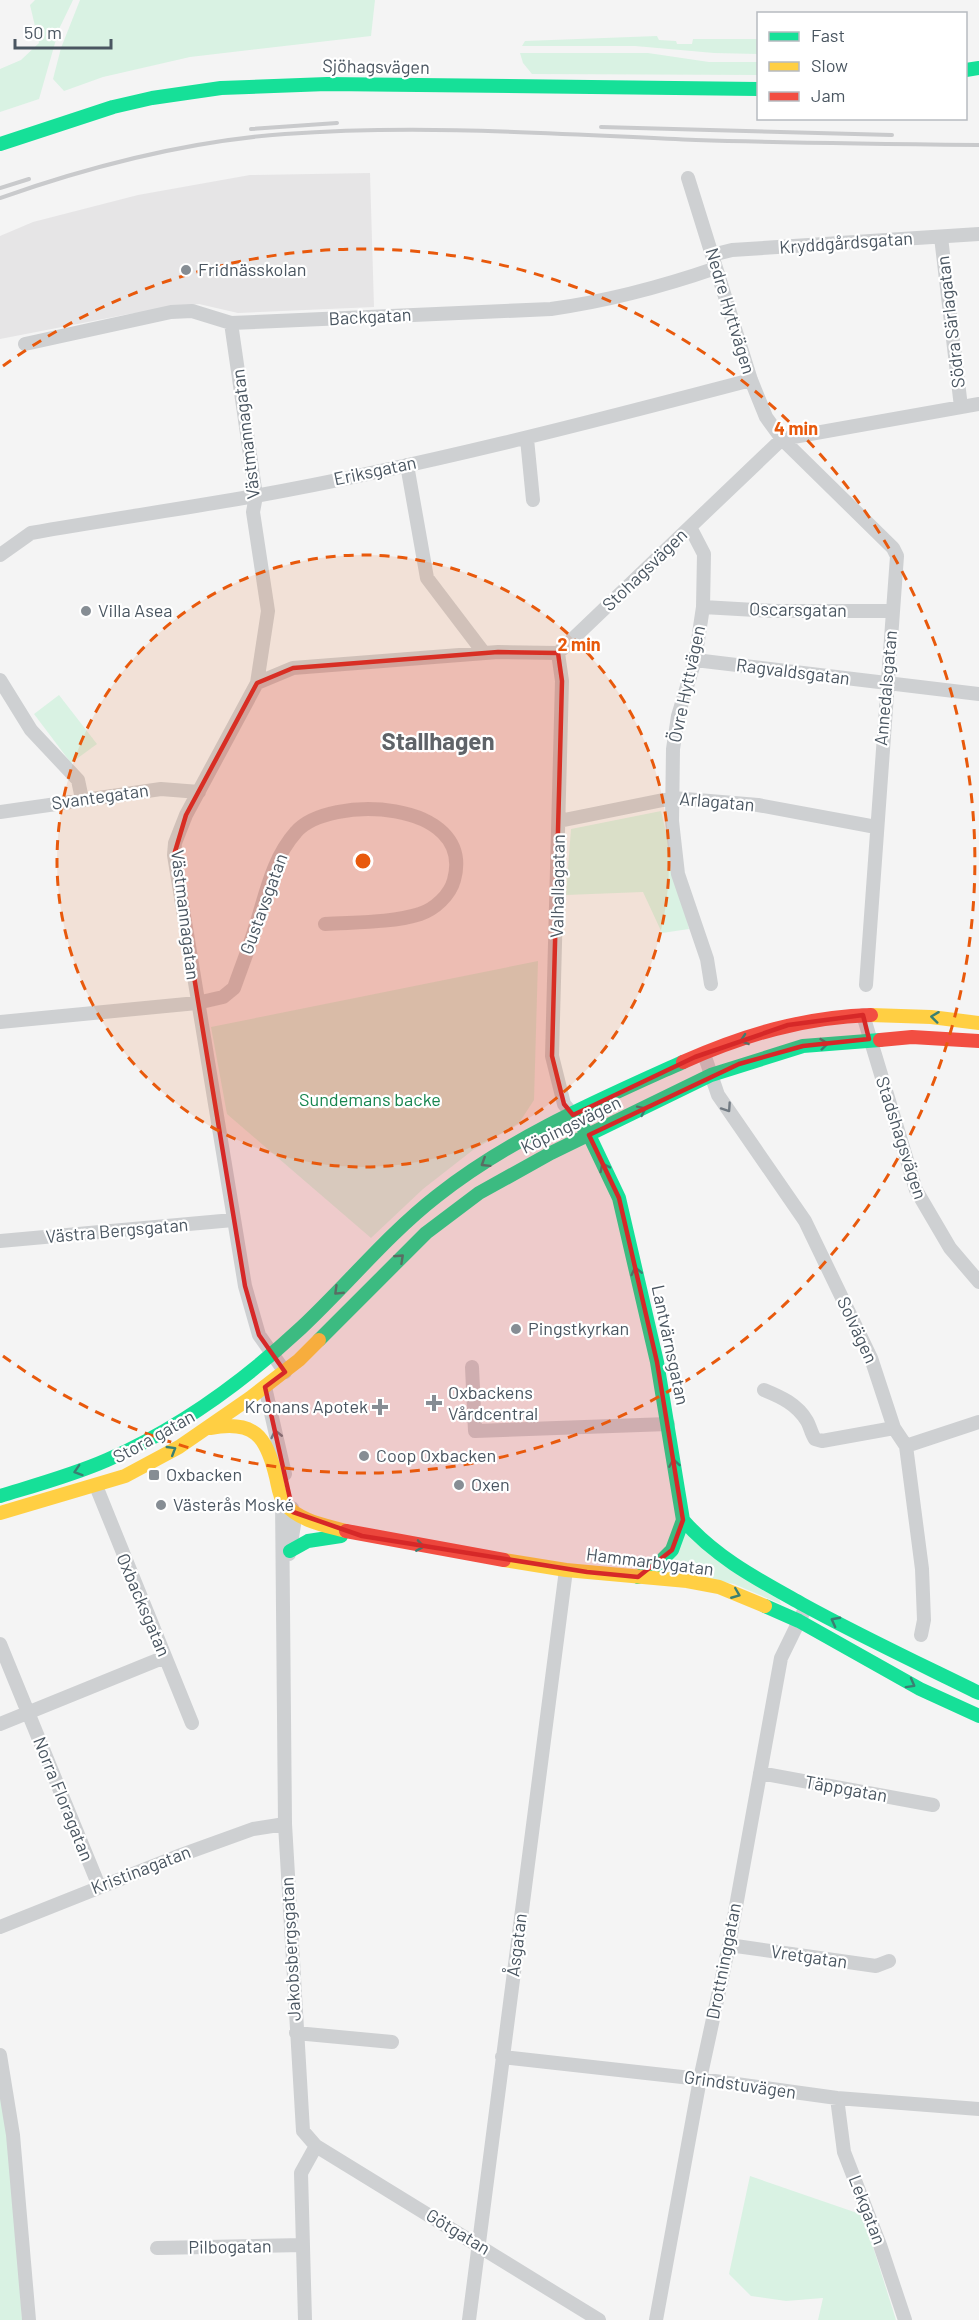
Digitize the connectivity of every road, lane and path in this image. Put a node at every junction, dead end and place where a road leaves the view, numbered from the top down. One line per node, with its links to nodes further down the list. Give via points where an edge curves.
1 (757, 89): 2 (main road, Sjöhagsvägen, via 662,91 366,84 229,88 101,109)
2 (0, 144)
3 (688, 178): 6 (street, Nedre Hyttvägen)
4 (979, 234): 5 (street, Kryddgårdsgatan)
5 (941, 237): 6 (street, Kryddgårdsgatan, via 732,250); 11 (street, Södra Särlagatan)
6 (714, 262): 7 (street, Backgatan, via 656,289 604,302 551,309); 9 (street, Nedre Hyttvägen)
7 (231, 323): 8 (street, Backgatan, via 192,311 171,312); 15 (street, Västmannagatan)
8 (25, 344)
9 (751, 381): 12 (street, Eriksgatan); 13 (street, Nedre Hyttvägen, via 766,417)
10 (979, 404): 11 (street)
11 (961, 407): 13 (street)
12 (527, 439): 14 (street, Eriksgatan); 16 (street)
13 (782, 439): 17 (street, Stohagsvägen); 20 (street, Annedalsgatan, via 893,548 897,566)
14 (407, 465): 15 (street, Eriksgatan); 21 (street, via 427,578)
15 (256, 496): 18 (street, Eriksgatan, via 31,533); 25 (street, Västmannagatan, via 253,512 268,611)
16 (533, 500)
17 (690, 527): 19 (street, Övre Hyttvägen, via 704,554); 22 (street, Stohagsvägen)
18 (0, 555)
19 (703, 607): 20 (street, Oscarsgatan); 23 (street, Övre Hyttvägen)
20 (892, 611): 26 (street, Annedalsgatan)
21 (484, 654): 22 (street); 25 (street, via 294,668)
22 (558, 654): 32 (street, Valhallagatan, via 562,681)
23 (695, 660): 26 (street, Ragvaldsgatan); 29 (street, Övre Hyttvägen, via 678,717 673,749)
24 (0, 680): 30 (street, via 31,730 78,780)
25 (257, 682): 28 (street, Västmannagatan)
26 (890, 684): 27 (street, Ragvaldsgatan); 33 (street, Annedalsgatan, via 884,706)
27 (979, 694)
28 (199, 792): 30 (street, Svantegatan, via 161,789); 37 (street, Västmannagatan, via 179,830 174,855)
29 (673, 798): 32 (street, Arlagatan); 33 (street, Arlagatan, via 758,805); 35 (street, Övre Hyttvägen, via 678,874 707,958)
30 (82, 800): 31 (street, Svantegatan)
31 (0, 812)
32 (559, 821): 45 (street, Valhallagatan, via 552,1056 564,1104)
33 (876, 827): 36 (street, Annedalsgatan)
34 (325, 924): 37 (street, Gustavsgatan, via 419,915 435,907 452,888 456,870 452,847 444,834 419,816 382,810 317,818 297,830 274,867 234,988 223,997)
35 (711, 984)
36 (866, 986)
37 (197, 1003): 39 (street, Gustavsgatan); 47 (street, Västmannagatan)
38 (863, 1015): 40 (main road, Köpingsvägen, one-way to 38, via 928,1016); 41 (street, Stadshagsvägen); 43 (main road, Köpingsvägen, one-way to 43, via 788,1025)
39 (0, 1022)
40 (979, 1023)
41 (869, 1039): 42 (main road, Köpingsvägen); 44 (main road, Köpingsvägen, one-way to 41, via 803,1046); 49 (street, Stadshagsvägen, via 916,1190 950,1248)
42 (979, 1041)
43 (704, 1054): 44 (street, Solvägen); 45 (main road, Köpingsvägen)
44 (711, 1075): 46 (main road, Köpingsvägen, one-way to 44); 60 (street, Solvägen, one-way to 60, via 718,1095 805,1221 871,1358)
45 (573, 1115): 46 (main road, Lantvärnsgatan); 50 (main road, Köpingsvägen, one-way to 50, via 455,1182 413,1216)
46 (589, 1135): 53 (main road, Köpingsvägen, one-way to 46, via 398,1260 452,1213 505,1178); 59 (main road, Lantvärnsgatan, one-way to 46, via 619,1198)
47 (233, 1220): 48 (street, Västra Bergsgatan); 50 (street, Västmannagatan, via 245,1286 259,1335)
48 (0, 1241)
49 (979, 1282)
50 (270, 1354): 52 (main road, Köpingsvägen); 53 (street, Västmannagatan)
51 (472, 1367): 59 (street, via 475,1431)
52 (253, 1369): 54 (main road, Stora gatan); 55 (main road)
53 (285, 1372): 55 (main road, Köpingsvägen)
54 (238, 1381): 57 (main road); 65 (main road, Stora gatan, one-way to 65, via 122,1453)
55 (265, 1387): 57 (main road, Köpingsvägen); 67 (street, one-way to 55)
56 (764, 1390): 60 (street, via 795,1407 814,1439 822,1441)
57 (254, 1409): 61 (main road, Stora gatan); 62 (main road)
58 (979, 1422): 63 (street)
59 (668, 1424): 69 (main road, Lantvärnsgatan, one-way to 59)
60 (894, 1428): 63 (street, Solvägen)
61 (205, 1430): 62 (main road, via 241,1425); 64 (main road, Stora gatan, one-way to 61, via 145,1467)
62 (264, 1440): 66 (main road)
63 (906, 1446): 77 (street, Solvägen, via 922,1569)
64 (96, 1486): 68 (main road, Stora gatan); 79 (street, Oxbacksgatan)
65 (0, 1496)
66 (282, 1500): 67 (main road); 72 (street, Jakobsbergsgatan)
67 (293, 1512): 70 (main road, Hammarbygatan, via 332,1529); 71 (street)
68 (0, 1513)
69 (683, 1520): 74 (main road, Lantvärnsgatan, via 672,1550 652,1570); 75 (main road, Hammarbygatan, via 719,1558)
70 (362, 1536): 71 (main road, Hammarbygatan, via 321,1537 301,1542); 73 (main road, Hammarbygatan, one-way to 73)
71 (290, 1551): 72 (street)
72 (280, 1568): 87 (street, Jakobsbergsgatan)
73 (566, 1570): 74 (main road, Hammarbygatan); 95 (street, Åsgatan)
74 (638, 1577): 76 (main road, Hammarbygatan, one-way to 76, via 719,1587)
75 (807, 1606): 76 (street, Drottninggatan); 80 (main road, Hammarbygatan, one-way to 75)
76 (799, 1621): 82 (main road, Hammarbygatan, one-way to 82, via 920,1689); 85 (street, Drottninggatan, via 781,1658)
77 (921, 1635)
78 (0, 1644): 81 (street, Norra Floragatan)
79 (165, 1657): 81 (street); 83 (street, Oxbacksgatan)
80 (979, 1694)
81 (27, 1712): 84 (street); 88 (street, Norra Floragatan)
82 (979, 1716)
83 (192, 1723)
84 (0, 1724)
85 (760, 1773): 86 (street, Täppgatan); 90 (street, Drottninggatan)
86 (933, 1805)
87 (285, 1824): 88 (street, Kristinagatan, via 254,1829); 92 (street, Jakobsbergsgatan)
88 (99, 1886): 89 (street, Kristinagatan)
89 (0, 1927)
90 (729, 1945): 91 (street, Vretgatan, via 876,1966); 96 (street, Drottninggatan)
91 (889, 1960)
92 (296, 2033): 93 (street); 99 (street, Jakobsbergsgatan, via 303,2130)
93 (392, 2042)
94 (0, 2055): 103 (street, via 13,2135)
95 (502, 2057): 96 (street, Grindstuvägen); 100 (street, Åsgatan)
96 (700, 2079): 97 (street, Grindstuvägen); 107 (street, Drottninggatan)
97 (837, 2098): 98 (street, Grindstuvägen); 108 (street, Lekgatan, via 844,2152)
98 (979, 2109)
99 (316, 2146): 100 (street, Götgatan); 101 (street, via 301,2173)
100 (479, 2244): 105 (street, Åsgatan); 106 (street, Götgatan)
101 (303, 2245): 102 (street, Pilbogatan); 104 (street)
102 (157, 2248)
103 (29, 2320)
104 (305, 2320)
105 (469, 2320)
106 (599, 2320)
107 (656, 2320)
108 (905, 2320)

